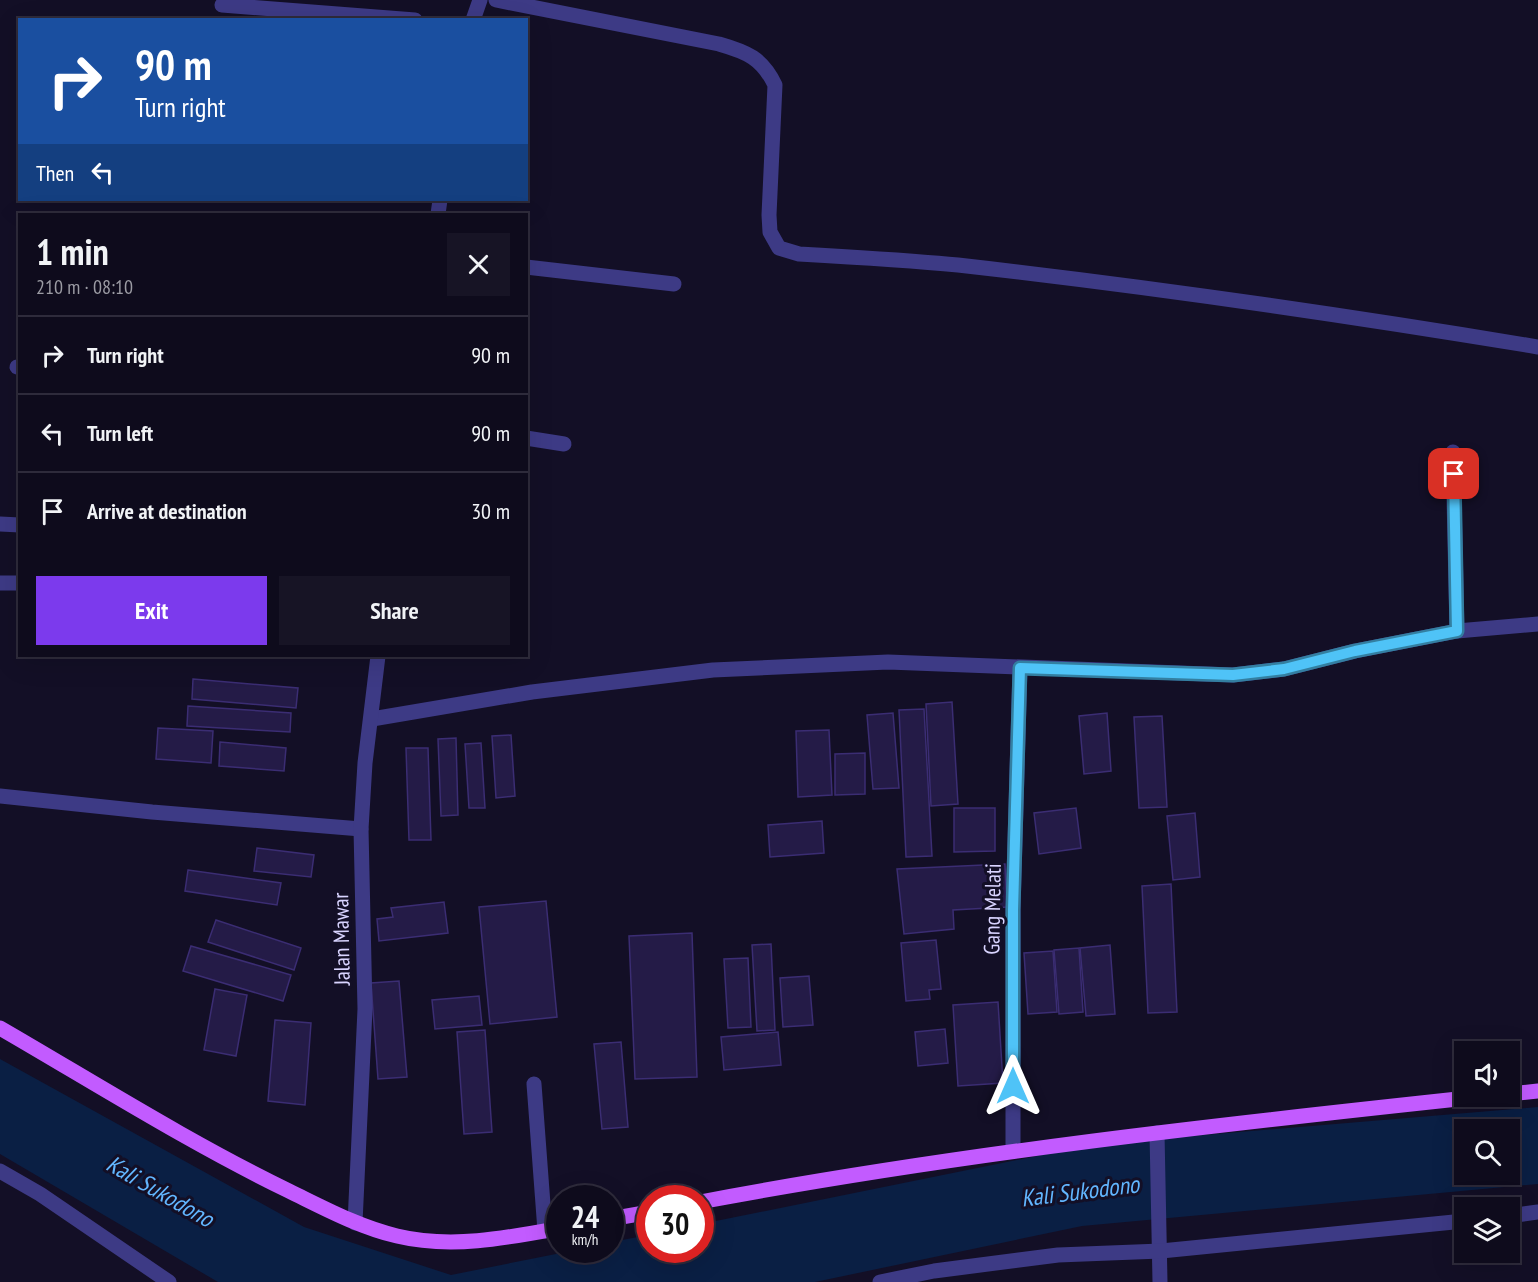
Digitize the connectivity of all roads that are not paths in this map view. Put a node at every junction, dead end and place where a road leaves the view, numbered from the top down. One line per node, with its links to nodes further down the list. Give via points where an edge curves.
1 (480, 0): 5 (street)
2 (496, 0): 8 (street, via 719,44 743,51 767,69 775,85 770,232 779,248 799,254 956,265 1391,323)
3 (222, 5): 4 (street)
4 (389, 18)
5 (474, 18)
6 (528, 267): 7 (street)
7 (674, 284)
8 (1538, 347)
9 (528, 438): 10 (street)
10 (564, 444)
11 (1453, 452): 17 (street)
12 (0, 524): 13 (street)
13 (18, 525)
14 (0, 583): 15 (street)
15 (18, 583)
16 (1538, 624): 17 (street)
17 (1457, 631): 19 (street, via 1284,669 1233,675)
18 (378, 657): 20 (street, Jalan Mawar)
19 (1020, 668): 20 (street, via 888,662 713,670 532,692); 29 (street, Gang Melati, via 1013,910)
20 (372, 719): 22 (street, Jalan Mawar)
21 (0, 796): 22 (street)
22 (361, 829): 35 (street, Jalan Mawar, via 365,1009)
23 (0, 1028): 35 (main road, via 251,1172)
24 (534, 1084): 31 (street)
25 (1538, 1091): 26 (main road)
26 (1520, 1093)
27 (1454, 1100): 28 (main road)
28 (1157, 1136): 29 (main road); 38 (street)
29 (1013, 1152): 32 (main road, via 855,1174)
30 (0, 1171): 39 (street)
31 (546, 1185)
32 (714, 1199)
33 (1538, 1212): 34 (street)
34 (1520, 1214)
35 (355, 1222): 37 (main road, via 398,1236 426,1240 494,1240)
36 (1454, 1222): 38 (street)
37 (546, 1231)
38 (1161, 1251): 40 (street, via 1059,1255); 41 (street)
39 (169, 1282)
40 (880, 1282)
41 (1160, 1282)

